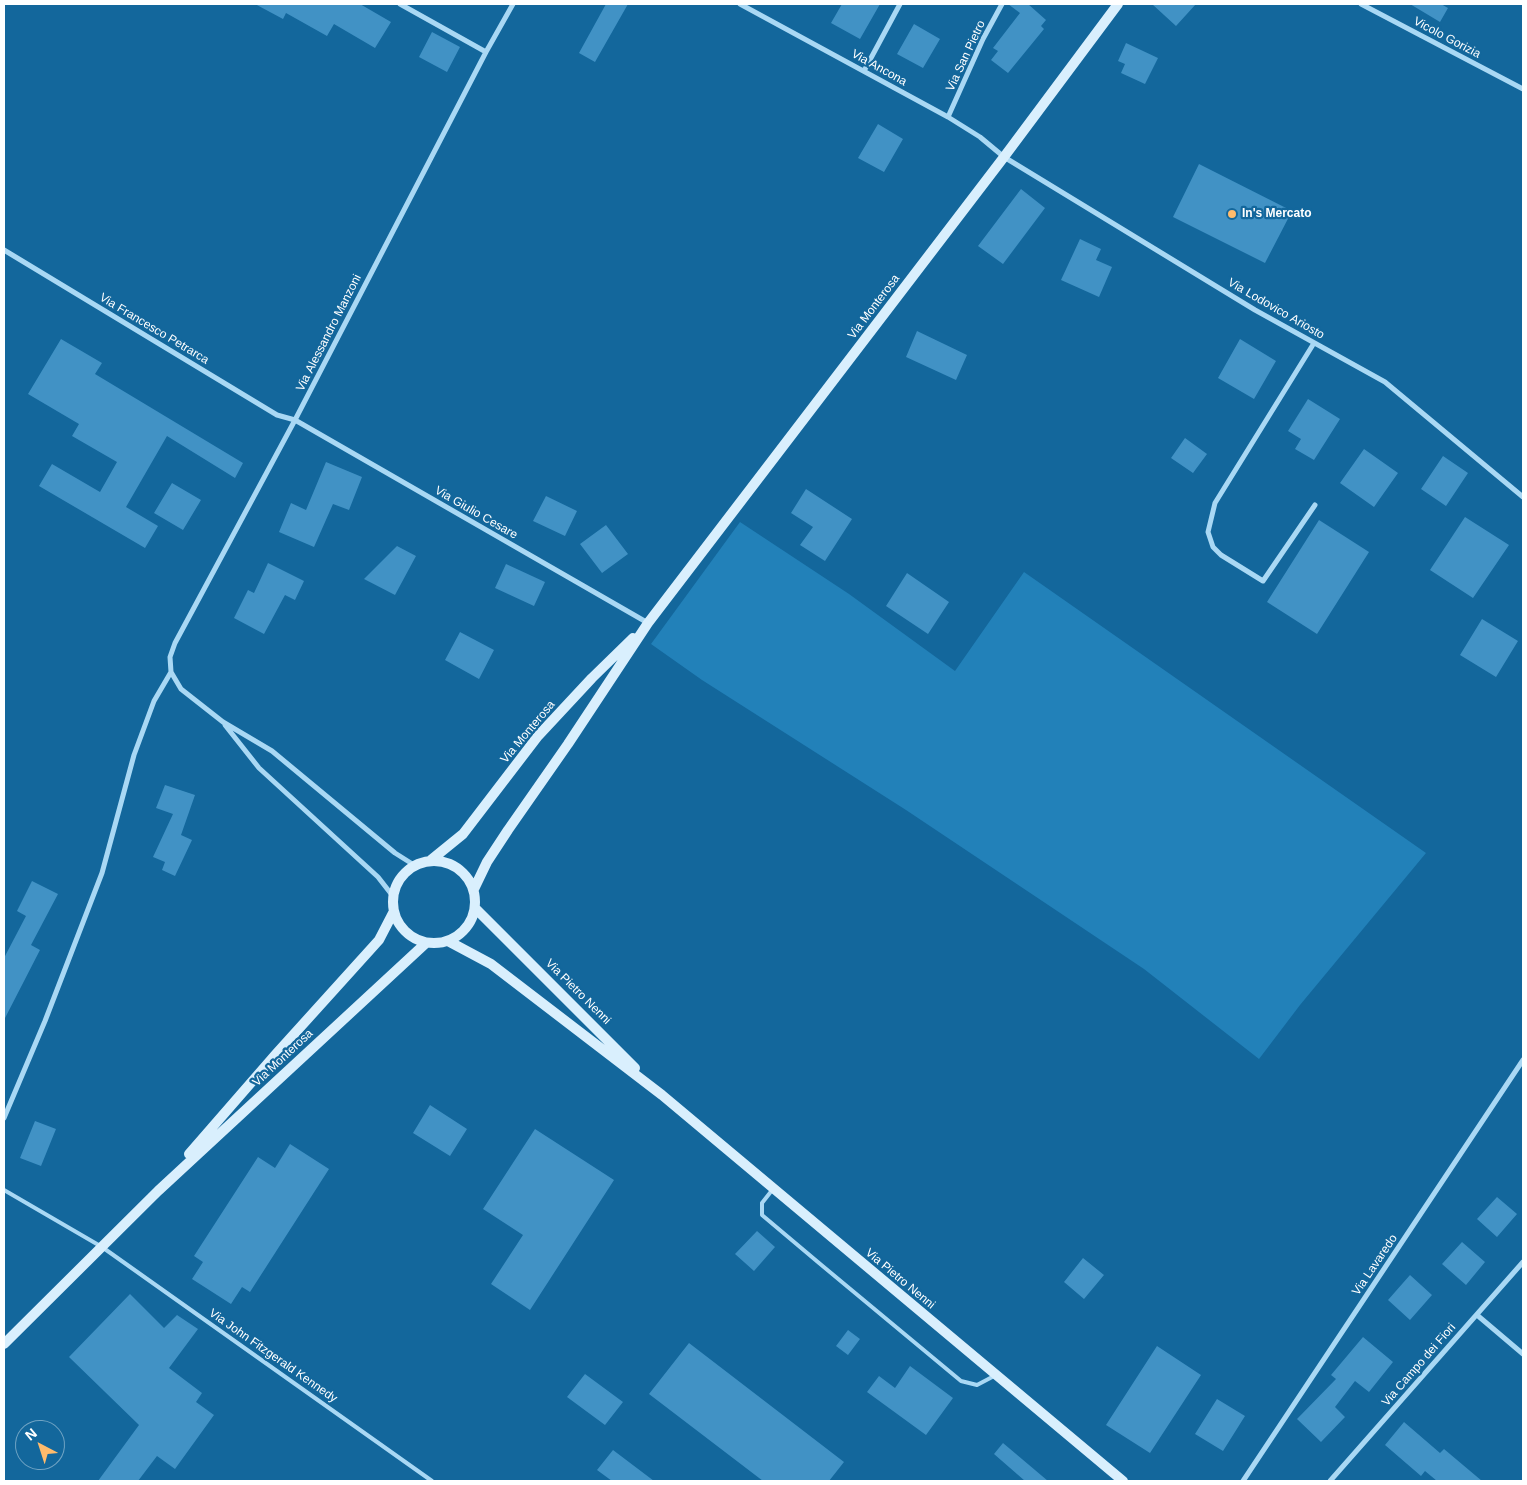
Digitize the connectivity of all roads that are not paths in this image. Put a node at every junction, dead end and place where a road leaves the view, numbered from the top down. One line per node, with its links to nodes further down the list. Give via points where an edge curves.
1 (400, 4): 8 (street)
2 (513, 4): 8 (street, Via Alessandro Manzoni)
3 (740, 4): 9 (street, Via Ancona)
4 (900, 4): 9 (street)
5 (1002, 4): 11 (street, Via San Pietro)
6 (1118, 4): 12 (main road, Via Monterosa)
7 (1361, 4): 10 (street, Vicolo Gorizia)
8 (486, 52): 15 (street, Via Alessandro Manzoni)
9 (864, 72): 11 (street, Via Ancona)
10 (1523, 89)
11 (948, 117): 12 (street, Via Ancona, via 980,136)
12 (1004, 157): 14 (street, Via Lodovico Ariosto); 18 (main road, Via Monterosa)
13 (4, 250): 15 (street, Via Francesco Petrarca, via 277,416)
14 (1314, 343): 16 (street, Via Lodovico Ariosto, via 1385,382); 17 (street, via 1215,503 1208,532 1213,547 1263,581)
15 (295, 420): 18 (street, Via Giulio Cesare); 19 (street, Via Alessandro Manzoni, via 174,643 170,657)
16 (1523, 497)
17 (1315, 504)
18 (648, 623): 21 (main road, Via Monterosa, via 538,736 463,834); 23 (main road, Via Monterosa, via 487,862)
19 (171, 672): 20 (street, via 181,688); 31 (street, via 154,700 134,755 102,873)
20 (223, 722): 22 (street, via 272,751 395,853); 24 (street, via 259,768 378,877)
21 (431, 860): 22 (main road); 23 (main road, via 447,862 463,872)
22 (414, 864): 24 (main road, via 400,877)
23 (474, 889): 25 (main road)
24 (392, 895): 26 (main road)
25 (475, 908): 27 (main road, via 471,922 461,934); 30 (main road, Via Pietro Nenni)
26 (393, 913): 28 (main road, via 412,938); 34 (main road, Via Monterosa, via 379,940 282,1046)
27 (448, 941): 28 (main road); 30 (main road, Via Pietro Nenni, via 491,964)
28 (426, 943): 34 (main road, Via Monterosa)
29 (1523, 1060): 43 (street, Via Lavaredo)
30 (662, 1096): 32 (main road, Via Pietro Nenni)
31 (4, 1118)
32 (773, 1189): 40 (main road, Via Pietro Nenni); 40 (lane, via 762,1203 762,1214 819,1263 961,1381 977,1385)
33 (4, 1190): 35 (lane, Via John Fitzgerald Kennedy)
34 (158, 1191): 35 (main road, Via Monterosa)
35 (102, 1247): 38 (main road, Via Monterosa); 41 (lane, Via John Fitzgerald Kennedy)
36 (1523, 1262): 37 (street, Via Campo dei Fiori)
37 (1477, 1315): 39 (street); 44 (street, Via Campo dei Fiori)
38 (4, 1344)
39 (1523, 1354)
40 (996, 1375): 42 (main road, Via Pietro Nenni)
41 (432, 1481)
42 (1122, 1481)
43 (1243, 1481)
44 (1330, 1481)

